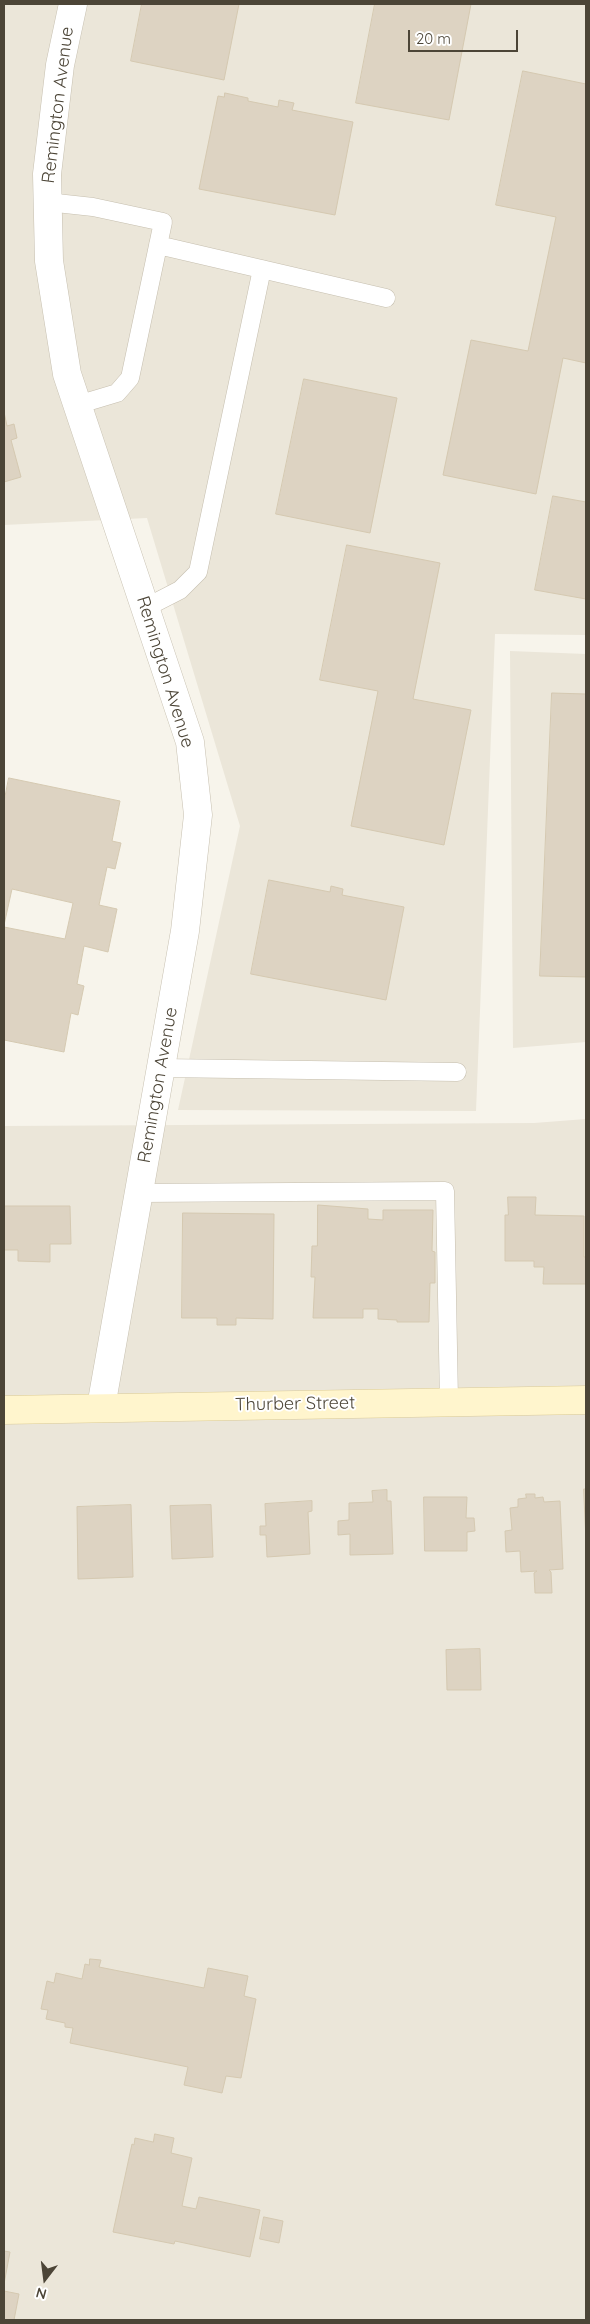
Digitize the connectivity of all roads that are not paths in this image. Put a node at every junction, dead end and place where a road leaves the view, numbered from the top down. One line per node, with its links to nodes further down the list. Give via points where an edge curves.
1 (73, 4): 2 (street, Remington Avenue, via 60,65 47,174)
2 (47, 202): 3 (lane, via 93,207 163,222); 6 (street, Remington Avenue, via 49,261 67,374)
3 (158, 245): 4 (lane); 6 (lane, via 130,378 116,393)
4 (262, 269): 5 (lane); 7 (lane, via 198,572 180,590)
5 (386, 298)
6 (78, 405): 7 (street, Remington Avenue)
7 (145, 608): 8 (street, Remington Avenue, via 190,742 198,815 185,931)
8 (161, 1068): 9 (lane); 10 (street, Remington Avenue)
9 (457, 1072)
10 (139, 1193): 12 (lane, via 445,1191); 13 (street, Remington Avenue)
11 (586, 1400): 12 (street, Thurber Street)
12 (449, 1402): 13 (street, Thurber Street)
13 (101, 1408): 14 (street, Thurber Street)
14 (4, 1410)

